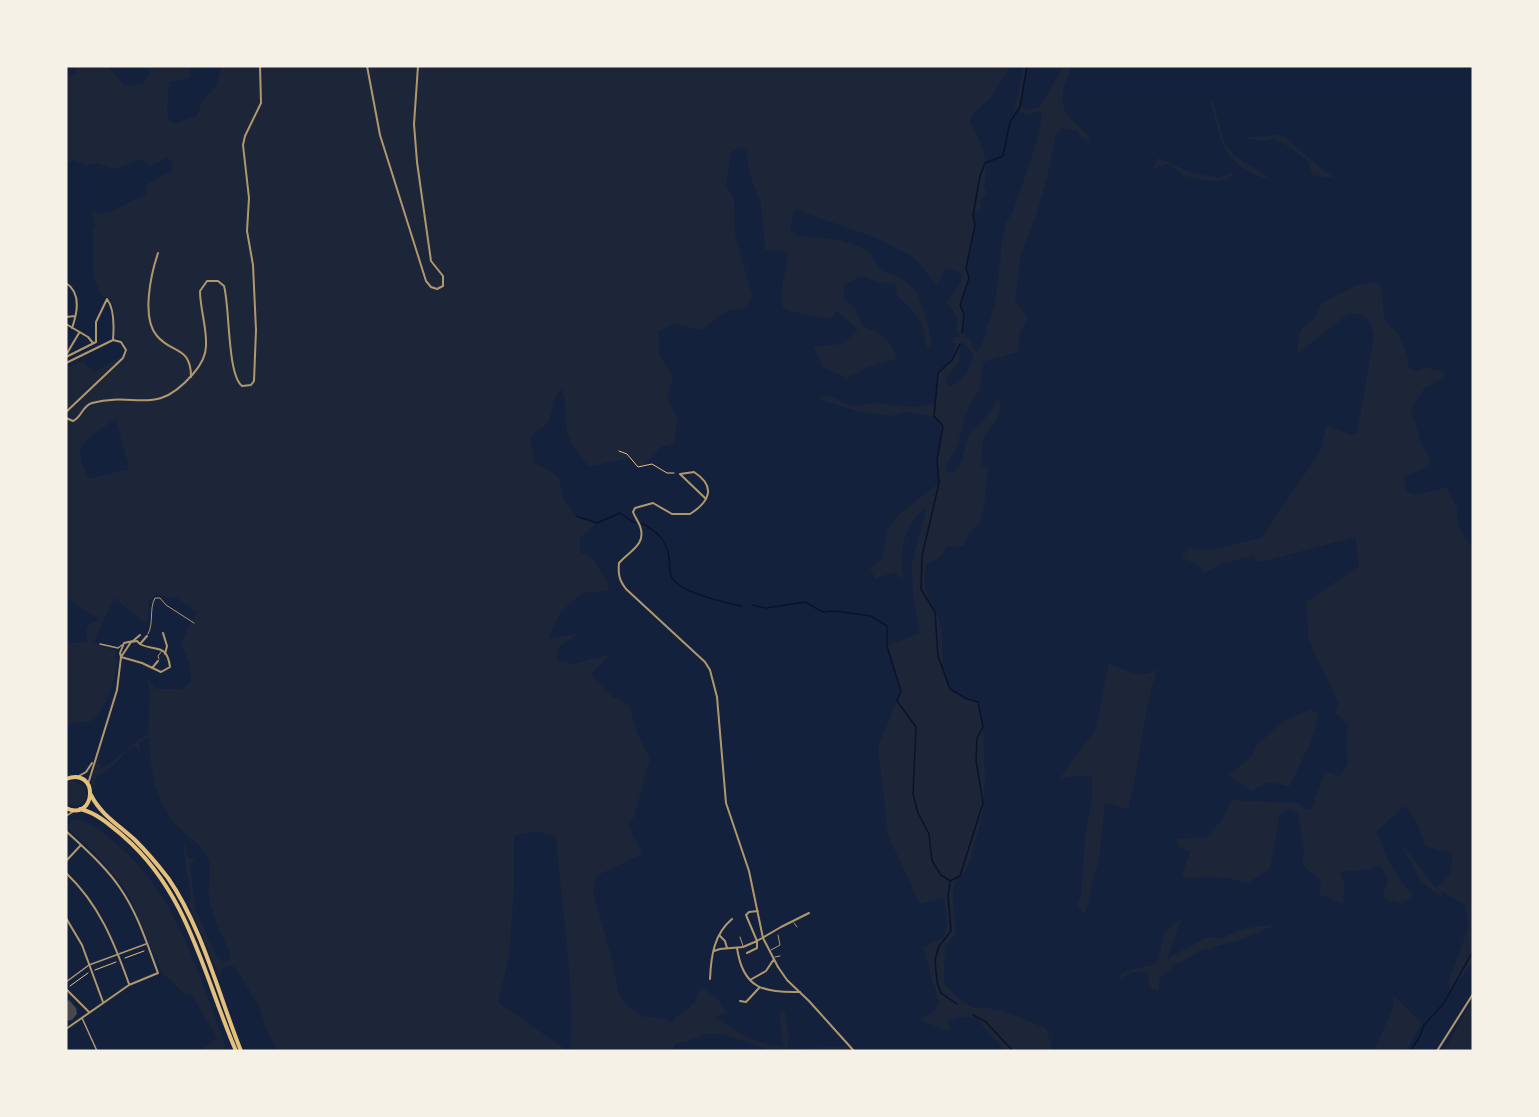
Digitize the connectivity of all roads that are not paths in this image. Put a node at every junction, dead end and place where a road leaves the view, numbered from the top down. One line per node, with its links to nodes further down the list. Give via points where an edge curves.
1 (261, 66): 15 (street, via 261,103 243,145 249,198 247,231 253,265 254,381 242,386 237,382 224,286 218,281 207,281 200,291 206,352)
2 (367, 66): 3 (street, via 389,168 426,281 438,289 444,280 431,261 416,152)
3 (418, 66)
4 (158, 253): 15 (street, via 151,280 151,326 160,339 186,357)
5 (66, 284): 6 (street, via 71,286 78,303)
6 (76, 316): 7 (street); 9 (street)
7 (66, 317)
8 (66, 324): 9 (street)
9 (72, 328): 10 (street)
10 (79, 333): 12 (street); 13 (street)
11 (113, 340): 12 (street, via 114,326 107,299 96,322); 14 (street); 16 (street, via 121,342 126,354)
12 (94, 344): 13 (street)
13 (66, 356)
14 (66, 363)
15 (191, 377): 17 (street, via 179,389 158,399 94,403 86,406 73,422)
16 (66, 412)
17 (66, 418)
18 (707, 500): 18 (street, via 709,494 701,476 694,472 680,474); 45 (street, via 690,514 672,514 653,503 639,505 633,512 641,539 619,563 620,581 710,670 717,697 726,803)
19 (194, 623): 22 (lane, via 155,597)
20 (163, 633): 28 (street, via 167,646)
21 (140, 635): 23 (street)
22 (147, 636): 25 (street)
23 (133, 641): 25 (street); 26 (street); 29 (street)
24 (100, 644): 27 (street)
25 (140, 644): 28 (street)
26 (123, 645): 27 (street); 29 (street)
27 (118, 648): 29 (street)
28 (164, 652): 30 (lane); 31 (street, via 168,669 161,672)
29 (120, 655): 31 (street); 32 (street, via 117,690)
30 (158, 661): 31 (street)
31 (152, 668)
32 (97, 756): 33 (street); 35 (street)
33 (77, 777): 34 (highway); 35 (highway)
34 (67, 778)
35 (88, 784): 36 (highway)
36 (91, 795): 38 (highway, via 88,804); 82 (highway, via 102,812 136,842 170,881 198,937)
37 (66, 808): 39 (highway)
38 (80, 809): 39 (highway); 81 (highway, via 94,814 132,844 169,889 192,934)
39 (74, 811): 40 (street)
40 (66, 816)
41 (66, 831): 42 (street)
42 (81, 845): 43 (street); 56 (street, via 121,889)
43 (66, 861)
44 (66, 873): 63 (street, via 99,912)
45 (758, 911): 54 (street); 55 (street, via 746,915)
46 (809, 914): 49 (street)
47 (66, 918): 66 (street)
48 (732, 919): 51 (street)
49 (792, 922): 50 (lane); 54 (street)
50 (797, 927)
51 (718, 935): 58 (street); 60 (street)
52 (778, 935): 61 (lane, via 780,945)
53 (740, 937): 57 (lane)
54 (763, 938): 55 (street); 61 (street)
55 (757, 941): 57 (street); 62 (street, via 757,948)
56 (147, 944): 63 (street); 70 (street, via 158,973)
57 (743, 946): 59 (street)
58 (727, 948): 59 (street); 60 (street)
59 (737, 948): 68 (street)
60 (714, 951): 67 (street)
61 (770, 951): 65 (street)
62 (747, 953)
63 (118, 954): 66 (street); 70 (street)
64 (780, 956): 65 (lane)
65 (774, 959): 68 (street, via 766,971); 73 (street)
66 (89, 965): 69 (street); 76 (street)
67 (710, 979)
68 (750, 980): 71 (street)
69 (66, 982)
70 (129, 985): 76 (street)
71 (759, 988): 73 (street); 75 (street, via 746,1002)
72 (66, 989): 77 (street)
73 (800, 992): 83 (street)
74 (1473, 994): 84 (street)
75 (740, 1001)
76 (103, 1002): 77 (street)
77 (89, 1012): 78 (street)
78 (82, 1017): 79 (street); 80 (street)
79 (66, 1029)
80 (97, 1051)
81 (236, 1051)
82 (241, 1051)
83 (854, 1051)
84 (1437, 1051)

